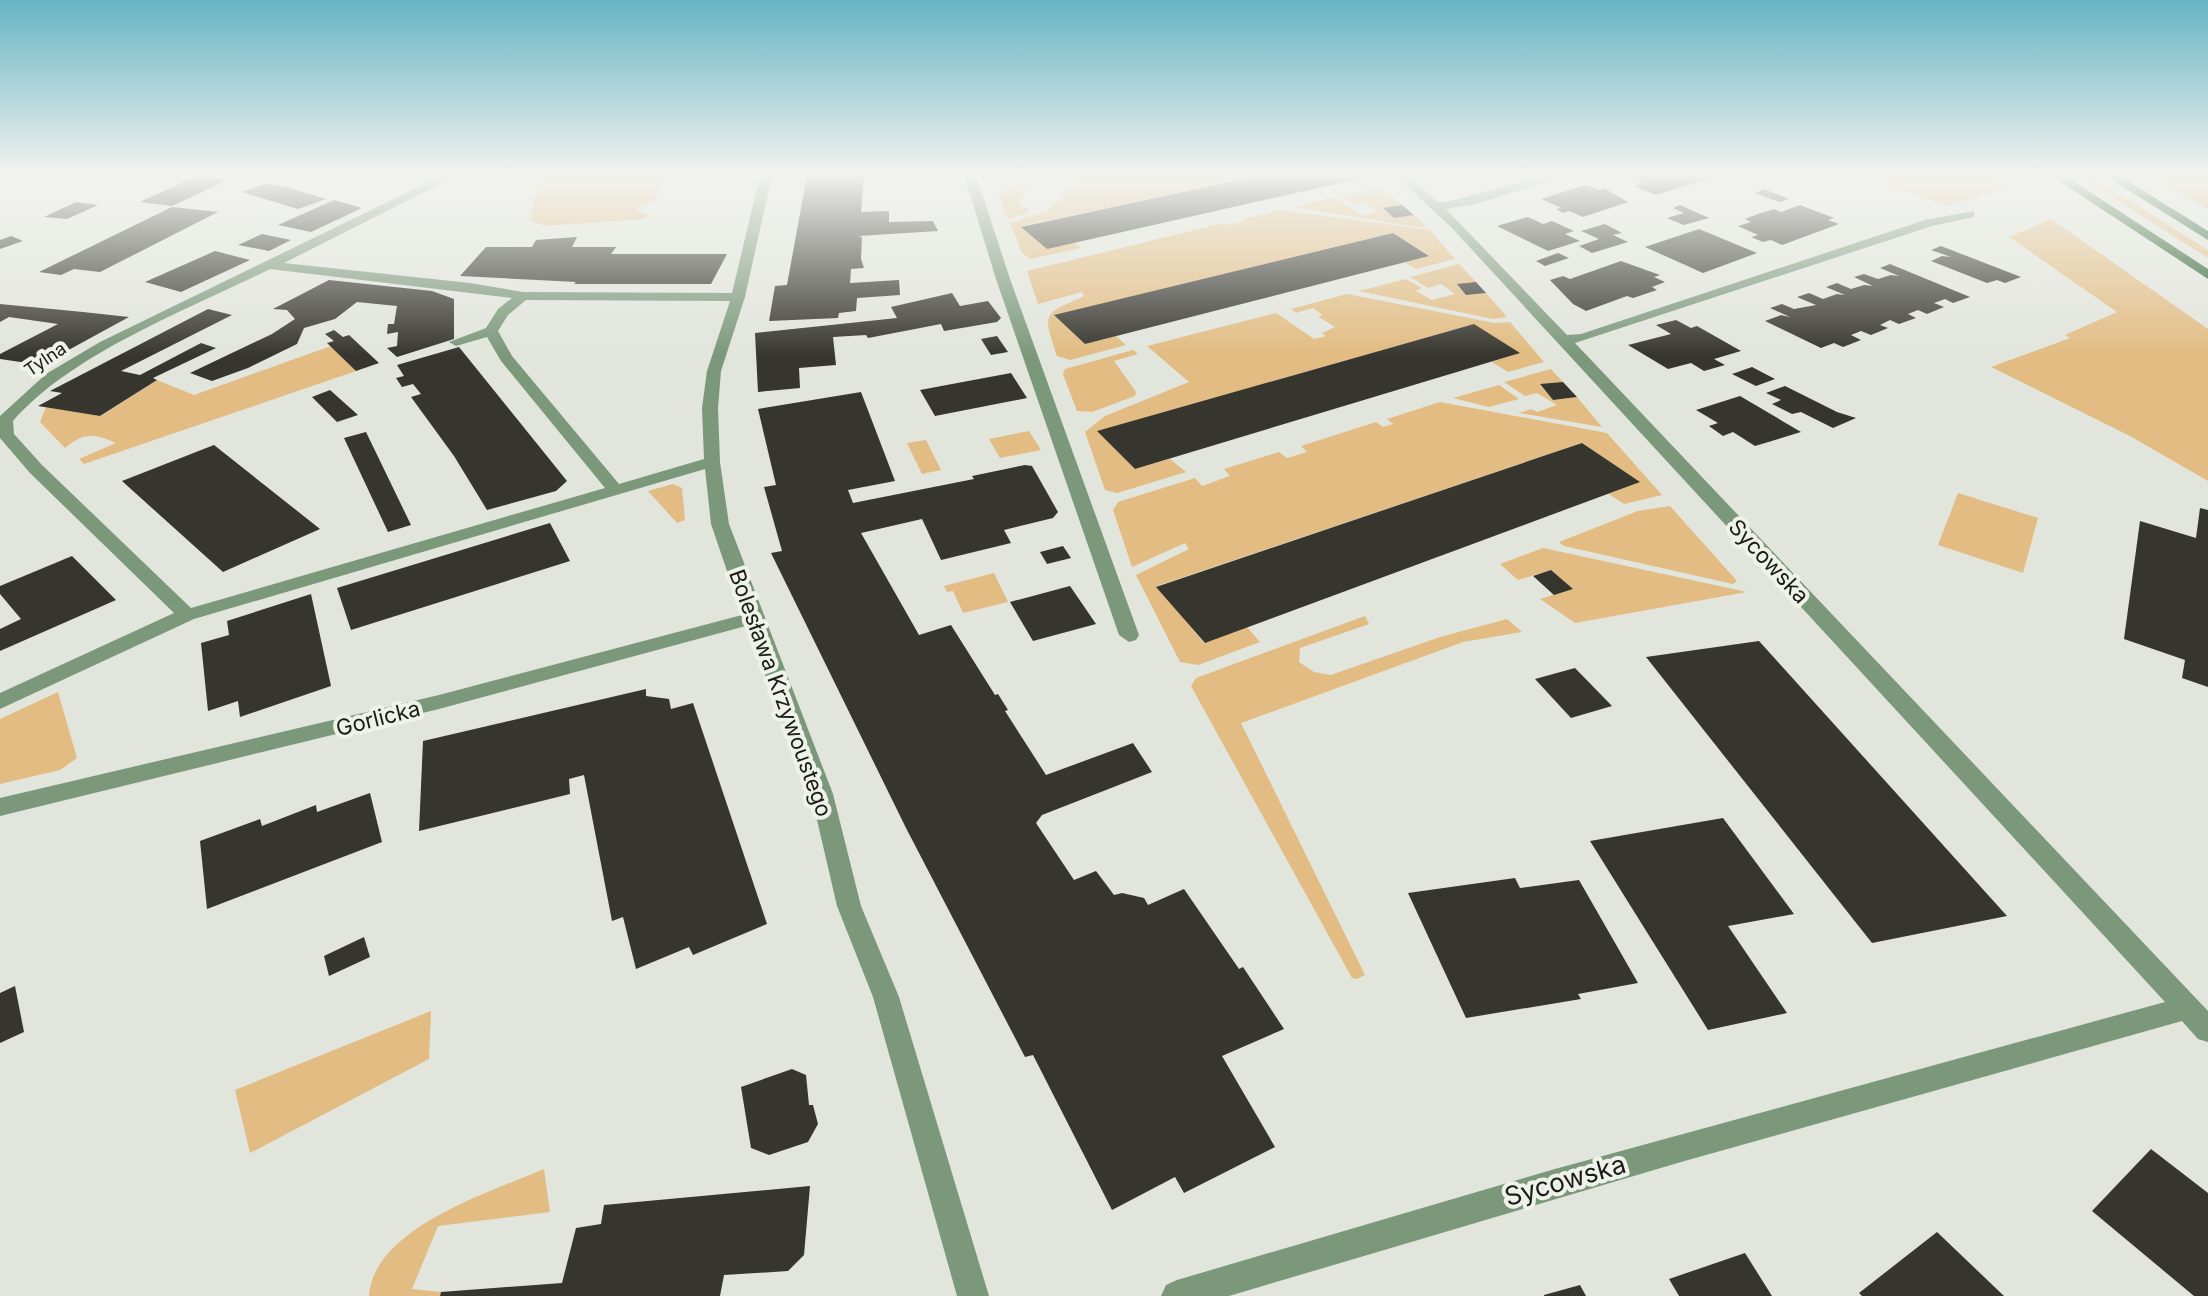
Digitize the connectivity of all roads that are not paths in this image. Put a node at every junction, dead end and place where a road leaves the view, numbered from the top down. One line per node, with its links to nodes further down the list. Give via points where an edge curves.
1 (330, 235): 7 (street)
2 (752, 235): 10 (street, Bolesława Krzywoustego)
3 (990, 235): 18 (street)
4 (1465, 235): 12 (street, Sycowska)
5 (1891, 235): 12 (street)
6 (2148, 235): 8 (main road)
7 (270, 265): 9 (street); 16 (street, Tylna, via 68,366 21,401 5,420 6,435 36,469)
8 (2208, 275)
9 (523, 296): 10 (street); 11 (street)
10 (738, 297): 14 (street, Bolesława Krzywoustego, via 714,371)
11 (491, 331): 13 (street); 15 (street, via 506,358)
12 (1564, 340): 21 (street, Sycowska)
13 (456, 342)
14 (712, 462): 15 (street); 17 (street, Bolesława Krzywoustego, via 720,524)
15 (615, 489): 16 (street)
16 (187, 615): 19 (street)
17 (753, 618): 20 (street, Gorlicka, via 414,709); 23 (street, Bolesława Krzywoustego, via 822,794 849,906 886,997)
18 (1129, 635)
19 (0, 702)
20 (0, 807)
21 (2187, 1008): 22 (street, Sycowska); 24 (street, Sycowska, via 1710,1138)
22 (2208, 1030)
23 (973, 1296)
24 (1177, 1296)

